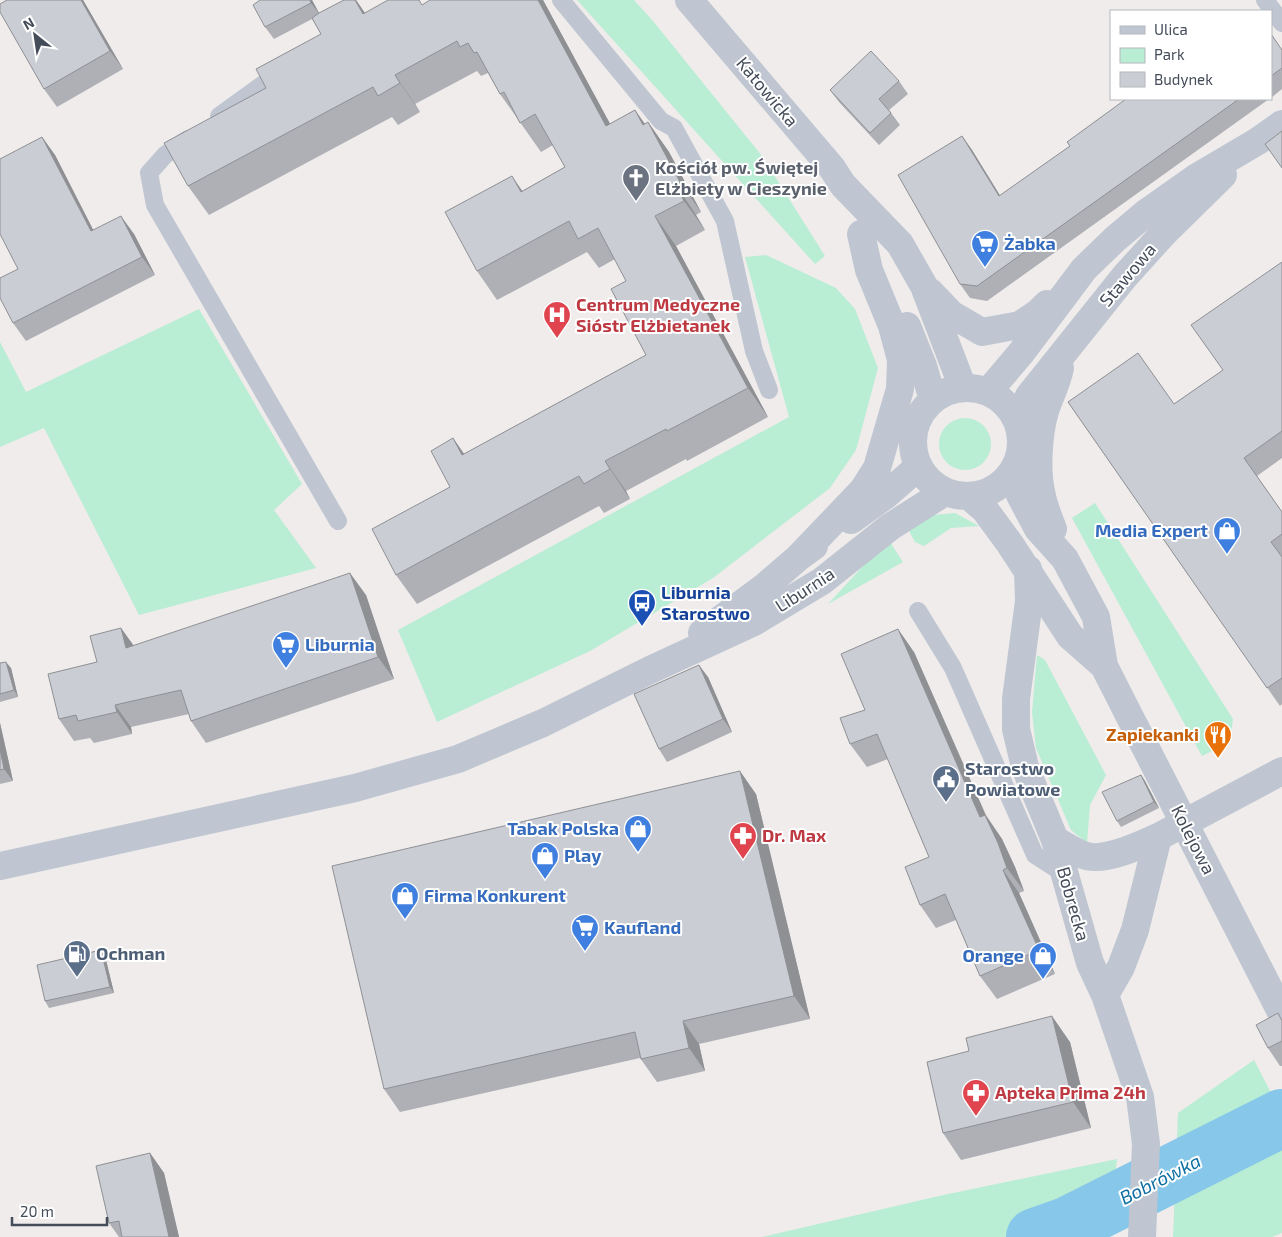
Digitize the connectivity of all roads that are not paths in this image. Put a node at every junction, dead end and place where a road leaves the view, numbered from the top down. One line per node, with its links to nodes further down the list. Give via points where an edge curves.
1 (562, 0): 13 (lane, via 661,121 674,128 725,221 754,351)
2 (690, 0): 8 (street, Katowicka)
3 (1265, 0): 4 (lane)
4 (1282, 23)
5 (296, 61): 20 (lane, via 165,155 149,173 155,205)
6 (1282, 124): 7 (street, Stawowa)
7 (1258, 141): 10 (street, Stawowa, via 1197,177 1146,213); 12 (street, Stawowa, via 1164,233)
8 (843, 185): 9 (street, Katowicka); 11 (street, Katowicka, via 900,244)
9 (861, 234): 15 (street, Katowicka, via 894,294); 21 (street, via 869,270 892,326 901,360 900,389 877,468 862,490)
10 (1084, 269): 11 (street, via 1038,313 1020,325 982,332 951,314); 14 (street, Stawowa, via 1021,353)
11 (924, 286): 14 (street, Katowicka)
12 (1064, 352): 16 (street, Stawowa, via 1029,396); 22 (street, via 1057,384 1045,412 1039,454 1042,497)
13 (769, 390)
14 (975, 390): 15 (street, via 947,391); 16 (street, via 1001,399 1012,410)
15 (933, 400): 17 (street, via 920,414 914,431 913,449)
16 (1018, 424): 18 (street, via 1022,440)
17 (918, 467): 19 (street, via 930,482); 21 (street, Liburnia, via 886,495)
18 (1014, 469): 19 (street, via 995,489 983,494); 22 (street, Kolejowa, via 1020,495 1038,529)
19 (957, 494): 23 (street, Kolejowa, via 985,510); 26 (street, Liburnia, via 890,528 822,581 754,622)
20 (338, 521)
21 (799, 558): 26 (street, Liburnia)
22 (1064, 559): 25 (street, Kolejowa, via 1096,617)
23 (1028, 569): 25 (street, Kolejowa, via 1070,636); 29 (street, Bobrecka, via 1029,601 1016,699 1016,729 1025,767)
24 (918, 611): 31 (lane, via 953,668 1035,855)
25 (1104, 666): 33 (street, Kolejowa, bridge)
26 (654, 668): 30 (street, Liburnia, via 544,723 458,759 355,788)
27 (1282, 770): 28 (street)
28 (1158, 837): 29 (street, via 1107,856 1084,856); 32 (street, via 1135,930 1121,967)
29 (1055, 840): 31 (street, Bobrecka)
30 (0, 866)
31 (1066, 875): 32 (street, Bobrecka, via 1090,963)
32 (1105, 995): 34 (street, Bobrecka, via 1140,1097 1146,1144)
33 (1282, 1014)
34 (1143, 1226)

